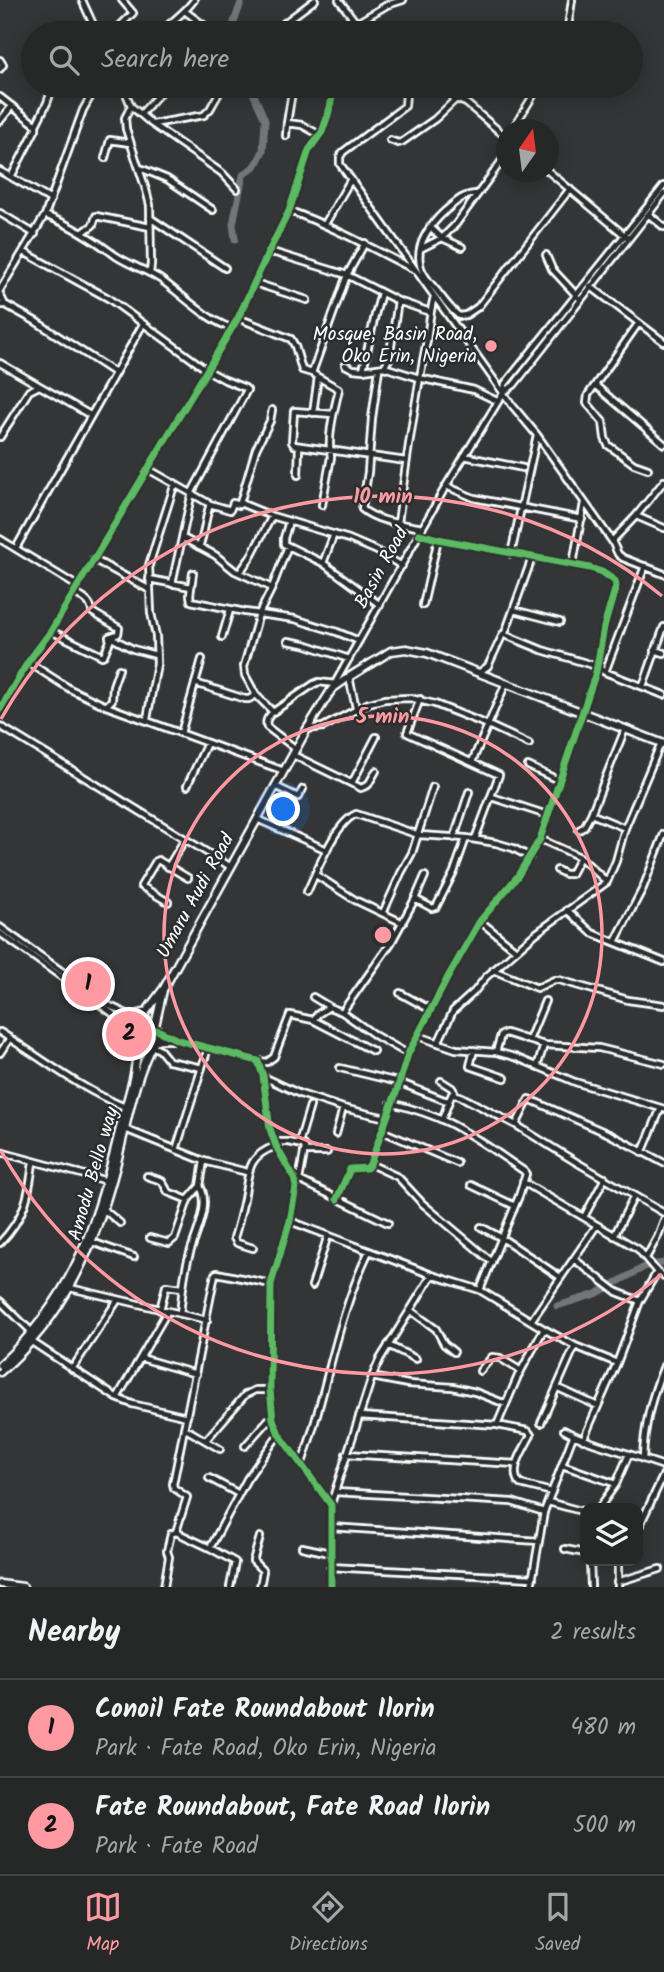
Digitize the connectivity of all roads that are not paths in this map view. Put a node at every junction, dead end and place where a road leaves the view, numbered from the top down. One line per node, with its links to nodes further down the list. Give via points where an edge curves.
1 (82, 0): 9 (street)
2 (122, 0): 10 (street, via 133,13)
3 (194, 0): 8 (street)
4 (314, 0): 13 (street)
5 (340, 0): 14 (street)
6 (403, 0): 15 (street)
7 (572, 0): 16 (street)
8 (186, 12): 11 (street); 12 (street)
9 (92, 21)
10 (125, 21)
11 (172, 21)
12 (198, 21)
13 (287, 21)
14 (355, 21)
15 (358, 21)
16 (568, 21)
17 (0, 60): 18 (street)
18 (0, 69)
19 (0, 97): 29 (street)
20 (49, 98): 36 (street)
21 (90, 98): 54 (street)
22 (129, 98): 30 (street)
23 (155, 98): 31 (street)
24 (216, 98): 35 (street, via 204,115)
25 (291, 98): 34 (street)
26 (332, 98): 38 (street)
27 (406, 98): 47 (street, via 405,106 341,154 340,164)
28 (532, 98): 32 (street)
29 (12, 106): 33 (street); 36 (street)
30 (131, 106): 31 (street); 41 (street, via 125,118)
31 (141, 114): 35 (street)
32 (519, 119)
33 (0, 121)
34 (288, 123): 38 (street); 39 (street)
35 (152, 124): 50 (street, via 222,173)
36 (36, 125): 46 (street)
37 (496, 128): 40 (street, via 456,99 402,142)
38 (320, 135): 56 (street, via 309,150)
39 (286, 136)
40 (390, 140)
41 (130, 143): 42 (street, via 110,140); 43 (street)
42 (105, 158)
43 (139, 167): 55 (street, via 167,179); 60 (street)
44 (496, 169): 52 (street)
45 (0, 171): 46 (street)
46 (11, 177): 54 (street)
47 (351, 178): 61 (street); 76 (street)
48 (559, 180): 51 (street)
49 (664, 186): 67 (street, Basin Road)
50 (237, 189)
51 (570, 189): 67 (street); 71 (street, via 478,307 466,316 458,316 424,274)
52 (478, 194): 63 (street, via 467,194); 68 (street)
53 (664, 194): 58 (street, Basin Road)
54 (51, 200): 59 (street)
55 (213, 210)
56 (289, 211): 61 (street); 72 (street)
57 (0, 213): 66 (street)
58 (648, 214): 64 (street); 67 (street, Basin Road)
59 (46, 215): 65 (street); 66 (street)
60 (150, 218): 62 (street); 75 (street)
61 (325, 224): 69 (street)
62 (150, 227): 65 (street, via 96,216 93,225); 77 (street)
63 (430, 227): 68 (street); 71 (street)
64 (664, 228)
65 (81, 233): 77 (street)
66 (34, 234): 73 (street)
67 (627, 237): 82 (street, Basin Road); 86 (street, Basin Road)
68 (442, 238): 70 (street); 71 (street)
69 (365, 243): 76 (street); 79 (street)
70 (462, 247)
71 (421, 249)
72 (268, 251): 79 (street); 81 (street)
73 (24, 252): 80 (street); 92 (street, via 107,298)
74 (546, 255): 86 (street, via 552,269)
75 (225, 268)
76 (415, 270): 85 (street)
77 (150, 273): 94 (street, via 215,322)
78 (0, 274): 80 (street)
79 (347, 275): 84 (street); 104 (street)
80 (7, 279): 83 (street)
81 (255, 283): 87 (street); 91 (street)
82 (590, 286): 86 (street, Basin Road); 93 (street)
83 (0, 292): 89 (street)
84 (381, 293): 88 (street); 101 (street)
85 (435, 296): 90 (street); 113 (street)
86 (579, 298): 107 (street, Basin Road); 109 (street, Basin Road)
87 (307, 300)
88 (398, 301): 90 (street); 96 (street)
89 (3, 305): 103 (street)
90 (429, 312): 106 (street)
91 (238, 318): 94 (street); 104 (street, via 291,339 302,370)
92 (143, 324): 100 (street); 103 (street)
93 (639, 324): 95 (street); 111 (street)
94 (231, 328): 100 (street)
95 (664, 342)
96 (389, 359): 99 (street); 102 (street)
97 (0, 363): 108 (street)
98 (345, 365): 101 (street)
99 (381, 368): 101 (street); 102 (street); 124 (street)
100 (207, 370): 128 (street); 134 (street, via 247,390)
101 (363, 370)
102 (394, 370): 106 (street)
103 (115, 373): 118 (street)
104 (312, 373): 105 (street)
105 (318, 377): 116 (street); 117 (street, via 339,389)
106 (419, 378): 114 (street, via 474,390); 126 (street)
107 (509, 380): 109 (street); 113 (street, Basin Road)
108 (29, 381): 110 (street); 112 (street)
109 (514, 385): 113 (street, Basin Road)
110 (38, 386): 112 (street); 118 (street)
111 (596, 386): 121 (street); 129 (street, via 587,403 603,422 608,445)
112 (29, 391): 120 (street)
113 (504, 392): 114 (street, Basin Road); 119 (street)
114 (497, 401): 125 (street, Basin Road)
115 (272, 410): 136 (street)
116 (313, 413): 117 (street); 122 (street, via 294,411 292,442)
117 (333, 414): 123 (street)
118 (90, 415): 154 (street)
119 (537, 435): 135 (street); 139 (street)
120 (0, 437)
121 (664, 444)
122 (299, 446): 123 (street); 130 (street)
123 (329, 450): 124 (street); 138 (street)
124 (370, 456): 126 (street); 144 (street, via 362,509)
125 (464, 456): 127 (street); 133 (street, Basin Road)
126 (406, 461): 144 (street)
127 (523, 468)
128 (148, 469): 131 (street); 157 (street)
129 (648, 469)
130 (298, 475)
131 (175, 483): 134 (street); 165 (street, via 149,565)
132 (663, 483): 141 (street)
133 (446, 486): 139 (street); 146 (street, Basin Road)
134 (192, 492): 137 (street); 148 (street)
135 (585, 502): 142 (street); 151 (street)
136 (240, 503): 137 (street, via 233,503 230,510); 140 (street)
137 (210, 504): 153 (street)
138 (322, 505)
139 (521, 509): 142 (street); 155 (street)
140 (272, 516): 143 (street); 162 (street)
141 (636, 516): 145 (street); 151 (street)
142 (582, 519): 159 (street)
143 (289, 521): 147 (street); 152 (street, via 284,538)
144 (398, 523): 146 (street)
145 (664, 528)
146 (421, 531): 150 (street); 160 (street, Basin Road)
147 (334, 534): 158 (street); 160 (street)
148 (183, 538): 153 (street); 166 (street)
149 (0, 539): 154 (street)
150 (438, 540): 155 (street); 173 (street)
151 (612, 541): 161 (street, via 623,558)
152 (288, 546): 158 (street); 169 (street)
153 (199, 547): 162 (street)
154 (16, 548): 167 (street)
155 (511, 554): 156 (street)
156 (532, 558): 159 (street); 175 (street)
157 (93, 559): 167 (street); 170 (street)
158 (323, 563): 172 (street)
159 (573, 565): 191 (street, via 602,572 615,581)
160 (402, 566): 172 (street, Basin Road)
161 (645, 566): 164 (street); 194 (street)
162 (240, 572): 169 (street)
163 (193, 573): 168 (street)
164 (664, 574)
165 (149, 579): 166 (street); 170 (street)
166 (172, 584): 168 (street)
167 (77, 586): 171 (street)
168 (191, 587): 174 (street, via 191,601)
169 (272, 588): 176 (street)
170 (150, 590): 187 (street)
171 (73, 593): 179 (street); 181 (street, via 91,605 92,612 119,628 118,634)
172 (380, 605): 184 (street, Basin Road)
173 (423, 605)
174 (230, 610): 176 (street); 182 (street)
175 (514, 610): 177 (street); 180 (street)
176 (259, 614): 184 (street, via 295,619); 200 (street, via 243,670)
177 (560, 622)
178 (664, 627): 185 (street)
179 (51, 631): 181 (street, via 102,656); 190 (street)
180 (503, 634): 191 (street); 193 (street, via 488,666)
181 (109, 636): 187 (street)
182 (222, 637)
183 (288, 641): 189 (street)
184 (359, 641): 189 (street, Basin Road)
185 (655, 650): 186 (street); 198 (street)
186 (664, 653)
187 (156, 656): 208 (street)
188 (202, 659): 197 (street)
189 (349, 659): 199 (street, Basin Road)
190 (28, 662): 203 (street, via 70,690); 205 (street)
191 (596, 666): 194 (street); 207 (street)
192 (119, 669): 203 (street, via 112,700)
193 (480, 672): 195 (main road, via 406,649 391,651); 196 (main road)
194 (605, 672): 198 (street)
195 (349, 677): 199 (main road); 204 (street)
196 (507, 682): 207 (main road); 209 (street)
197 (195, 683): 200 (street, via 246,699); 213 (street)
198 (642, 686): 201 (street)
199 (333, 687): 206 (street, via 314,684); 211 (main road, Basin Road)
200 (256, 695): 206 (street)
201 (664, 695)
202 (420, 699): 204 (street, via 384,699); 209 (street); 219 (street, via 407,733)
203 (106, 706): 208 (street)
204 (356, 708): 211 (street, via 323,727)
205 (0, 709)
206 (273, 712): 218 (street, via 267,727)
207 (583, 712): 212 (main road); 223 (street)
208 (147, 719): 213 (street)
209 (488, 725): 216 (street); 219 (street)
210 (0, 726): 240 (street)
211 (307, 729): 218 (main road, Basin Road)
212 (625, 729): 217 (main road); 231 (street)
213 (181, 733): 215 (street)
214 (376, 737): 224 (street)
215 (207, 743): 221 (street); 225 (street)
216 (529, 744)
217 (662, 744): 234 (street)
218 (295, 752): 221 (main road, Basin Road); 224 (street)
219 (472, 762): 230 (street, via 499,775)
220 (528, 766): 223 (street)
221 (284, 771): 226 (main road, Basin Road)
222 (376, 771): 224 (street, via 366,787)
223 (560, 781): 232 (street)
224 (352, 783)
225 (187, 786)
226 (275, 786): 228 (street, via 298,797); 233 (main road, Basin Road)
227 (433, 787): 237 (street)
228 (303, 789)
229 (469, 792): 238 (street)
230 (492, 797): 232 (street); 241 (street)
231 (591, 814): 234 (street); 235 (street)
232 (547, 815): 242 (street)
233 (257, 819): 243 (street); 247 (main road, Umaru Audi Road)
234 (625, 828): 252 (street)
235 (579, 830)
236 (664, 834): 262 (street)
237 (419, 835): 238 (street); 243 (street, via 356,814); 257 (street)
238 (454, 838): 239 (street)
239 (466, 838): 241 (street); 254 (street, via 436,907)
240 (185, 839): 246 (street); 247 (street)
241 (475, 839): 244 (street)
242 (540, 839): 244 (street); 245 (street)
243 (327, 850): 249 (street)
244 (530, 857): 258 (street)
245 (580, 857): 248 (street, via 571,874); 252 (street)
246 (168, 867): 251 (street); 255 (street, via 156,861 141,886)
247 (231, 867): 266 (main road, Umaru Audi Road)
248 (557, 870)
249 (316, 874): 253 (street); 257 (street)
250 (425, 876): 254 (street)
251 (188, 878)
252 (607, 882): 256 (street)
253 (307, 892)
254 (415, 899): 259 (street)
255 (168, 902)
256 (567, 911): 262 (street, via 592,933); 263 (street)
257 (383, 913): 259 (street)
258 (480, 921): 263 (street); 273 (street)
259 (403, 923): 275 (street)
260 (0, 927): 270 (street)
261 (0, 933): 270 (street)
262 (615, 942): 264 (street)
263 (516, 950): 265 (street)
264 (664, 962)
265 (493, 971): 271 (street, via 537,988 554,980); 287 (street, via 453,1011)
266 (164, 988): 274 (main road); 279 (main road)
267 (400, 993): 273 (street)
268 (313, 997): 272 (street)
269 (545, 1000): 285 (street)
270 (102, 1004): 276 (street); 283 (street)
271 (664, 1005)
272 (329, 1007): 275 (street); 277 (street)
273 (431, 1010): 281 (street)
274 (146, 1012): 276 (main road); 278 (main road)
275 (342, 1012): 294 (street)
276 (125, 1015): 278 (street)
277 (313, 1020): 291 (street); 295 (street, via 290,1015 274,1057)
278 (142, 1021): 279 (main road); 283 (main road, via 134,1028)
279 (156, 1028): 284 (street); 286 (main road)
280 (0, 1032): 282 (street)
281 (418, 1037): 287 (street); 294 (street)
282 (10, 1038): 293 (street); 308 (street, via 58,1071)
283 (134, 1038): 286 (main road, via 144,1046); 308 (main road, Amodu Bello way, via 136,1062)
284 (178, 1040): 286 (street); 289 (street)
285 (529, 1040): 288 (street); 292 (street, via 503,1032)
286 (154, 1043): 299 (street, via 169,1061); 314 (main road, Amodu Bello way, via 139,1074)
287 (438, 1043): 290 (street)
288 (544, 1045): 296 (street, via 599,1048); 297 (street)
289 (208, 1048): 295 (street); 299 (street)
290 (474, 1050): 292 (street); 301 (street, via 470,1066)
291 (373, 1051)
292 (496, 1052): 297 (street)
293 (0, 1053)
294 (408, 1054): 303 (street)
295 (258, 1061): 300 (street)
296 (664, 1064)
297 (537, 1066): 310 (street)
298 (340, 1068): 303 (street)
299 (202, 1069): 319 (street)
300 (263, 1076): 309 (street); 318 (street)
301 (505, 1078)
302 (441, 1081): 304 (street)
303 (398, 1082): 305 (street); 306 (street)
304 (456, 1094): 305 (street); 313 (street)
305 (449, 1101): 312 (street)
306 (391, 1103): 311 (street); 312 (street)
307 (310, 1106): 317 (street)
308 (125, 1107): 333 (main road, Amodu Bello way)
309 (343, 1108): 311 (street); 316 (street)
310 (663, 1108): 323 (street)
311 (386, 1118): 315 (street)
312 (442, 1120): 334 (street, via 524,1171)
313 (516, 1125): 323 (street, via 529,1099); 331 (street)
314 (125, 1129): 319 (street); 333 (main road, Amodu Bello way)
315 (382, 1131): 326 (street); 328 (street)
316 (336, 1134)
317 (299, 1143): 318 (street); 321 (street)
318 (275, 1144): 329 (street, via 262,1151); 332 (street)
319 (176, 1150): 325 (street)
320 (0, 1152): 324 (street)
321 (304, 1152): 322 (street); 332 (street)
322 (327, 1152)
323 (642, 1153): 327 (street)
324 (33, 1161): 333 (street); 355 (street, via 26,1204)
325 (204, 1161): 329 (street); 336 (street)
326 (457, 1163)
327 (664, 1163)
328 (370, 1164): 339 (street, via 350,1169); 361 (street, via 398,1177)
329 (247, 1172): 356 (street, via 234,1238)
330 (147, 1176): 338 (street, via 162,1181 168,1192)
331 (606, 1178): 337 (street); 343 (street)
332 (296, 1179): 339 (street); 345 (street)
333 (109, 1182): 341 (main road, Amodu Bello way); 381 (main road, Amodu Bello way, via 76,1265)
334 (523, 1182): 340 (street); 343 (street)
335 (471, 1185): 340 (street)
336 (200, 1186): 338 (street); 369 (street, via 204,1194 200,1228)
337 (634, 1196): 342 (street); 351 (street)
338 (188, 1199): 352 (street, via 172,1241)
339 (337, 1199): 347 (street)
340 (515, 1206): 353 (street)
341 (103, 1209): 346 (street); 354 (main road, Amodu Bello way)
342 (664, 1213)
343 (584, 1217): 348 (street)
344 (664, 1220): 359 (street)
345 (289, 1221): 350 (street); 366 (street)
346 (120, 1223)
347 (388, 1223)
348 (597, 1225): 351 (street); 360 (street)
349 (481, 1227): 353 (street)
350 (328, 1235): 357 (street); 367 (street)
351 (614, 1236): 359 (street)
352 (150, 1238)
353 (502, 1238): 361 (street); 365 (street)
354 (92, 1242): 358 (street); 368 (main road, Amodu Bello way)
355 (0, 1243)
356 (253, 1248)
357 (369, 1251): 363 (street); 418 (street, via 346,1306)
358 (134, 1257)
359 (646, 1258): 362 (street)
360 (575, 1260): 365 (street); 373 (street, via 613,1289)
361 (492, 1262): 370 (street)
362 (657, 1272): 364 (street); 373 (street)
363 (432, 1275): 370 (street); 375 (street)
364 (664, 1276)
365 (560, 1277): 379 (street)
366 (271, 1284): 378 (street, via 215,1274); 398 (street)
367 (312, 1286)
368 (70, 1288): 372 (street); 382 (main road, Amodu Bello way)
369 (183, 1288): 374 (street, via 166,1286); 377 (street)
370 (480, 1290): 379 (street)
371 (0, 1301): 381 (street)
372 (117, 1301): 374 (street); 391 (street)
373 (640, 1301): 388 (street)
374 (160, 1310): 376 (street)
375 (410, 1310): 383 (street); 385 (street, via 436,1329)
376 (167, 1312): 377 (street); 386 (street)
377 (180, 1314): 378 (street)
378 (207, 1320): 395 (street)
379 (531, 1321): 380 (street)
380 (544, 1329): 384 (street); 393 (street)
381 (33, 1333): 389 (main road, Amodu Bello way)
382 (32, 1342): 391 (street); 394 (main road, Amodu Bello way)
383 (388, 1345): 387 (street); 396 (street)
384 (575, 1346): 388 (street); 397 (street)
385 (454, 1352)
386 (141, 1359): 395 (street); 399 (street)
387 (416, 1359)
388 (617, 1363): 401 (street)
389 (0, 1365)
390 (664, 1366): 417 (street, via 652,1396)
391 (72, 1369): 399 (street)
392 (480, 1371): 393 (street, via 492,1357)
393 (521, 1371): 400 (street)
394 (0, 1372)
395 (196, 1374): 403 (street)
396 (372, 1377): 400 (street, via 453,1387); 402 (street)
397 (558, 1388): 401 (street); 405 (street)
398 (270, 1390): 404 (street); 411 (street, via 245,1395)
399 (117, 1398): 403 (street)
400 (506, 1404): 406 (street)
401 (598, 1406): 412 (street)
402 (359, 1416): 406 (street); 415 (street)
403 (187, 1417): 407 (street)
404 (273, 1419): 409 (street); 413 (street)
405 (541, 1423)
406 (498, 1424): 419 (street, via 530,1432)
407 (184, 1428): 411 (street); 435 (street, via 173,1484 187,1497)
408 (564, 1430): 410 (street)
409 (279, 1434): 418 (street); 427 (street)
410 (573, 1436): 412 (street); 420 (street)
411 (206, 1440): 414 (street)
412 (583, 1440): 416 (street)
413 (245, 1446)
414 (220, 1449)
415 (346, 1454): 419 (street); 425 (street)
416 (629, 1454): 417 (street); 424 (street)
417 (643, 1459): 421 (street)
418 (302, 1464): 430 (street)
419 (517, 1464): 426 (street, via 515,1477 520,1485)
420 (562, 1465): 424 (street); 426 (street)
421 (664, 1466)
422 (664, 1474): 433 (street)
423 (209, 1478): 427 (street)
424 (616, 1485): 429 (street)
425 (336, 1492): 430 (street); 432 (street, via 512,1502)
426 (552, 1492): 428 (street)
427 (239, 1494): 439 (street)
428 (548, 1502): 431 (street); 432 (street)
429 (603, 1503)
430 (331, 1505): 434 (street)
431 (580, 1511)
432 (544, 1513): 437 (street)
433 (643, 1518)
434 (331, 1527): 437 (street); 442 (street)
435 (176, 1532): 439 (street); 451 (street, via 171,1534 167,1551)
436 (260, 1536): 453 (street, via 253,1561 263,1571)
437 (539, 1541): 447 (street)
438 (302, 1547): 442 (street)
439 (210, 1548): 452 (street, via 235,1562)
440 (565, 1549): 441 (street)
441 (580, 1552)
442 (330, 1553): 445 (street)
443 (590, 1566): 456 (street)
444 (618, 1566): 449 (street)
445 (330, 1567): 447 (street); 454 (street)
446 (660, 1569): 449 (street)
447 (533, 1578): 455 (street)
448 (0, 1584): 450 (main road)
449 (617, 1584)
450 (23, 1587)
451 (164, 1587)
452 (230, 1587)
453 (260, 1587)
454 (331, 1587)
455 (531, 1587)
456 (591, 1587)

